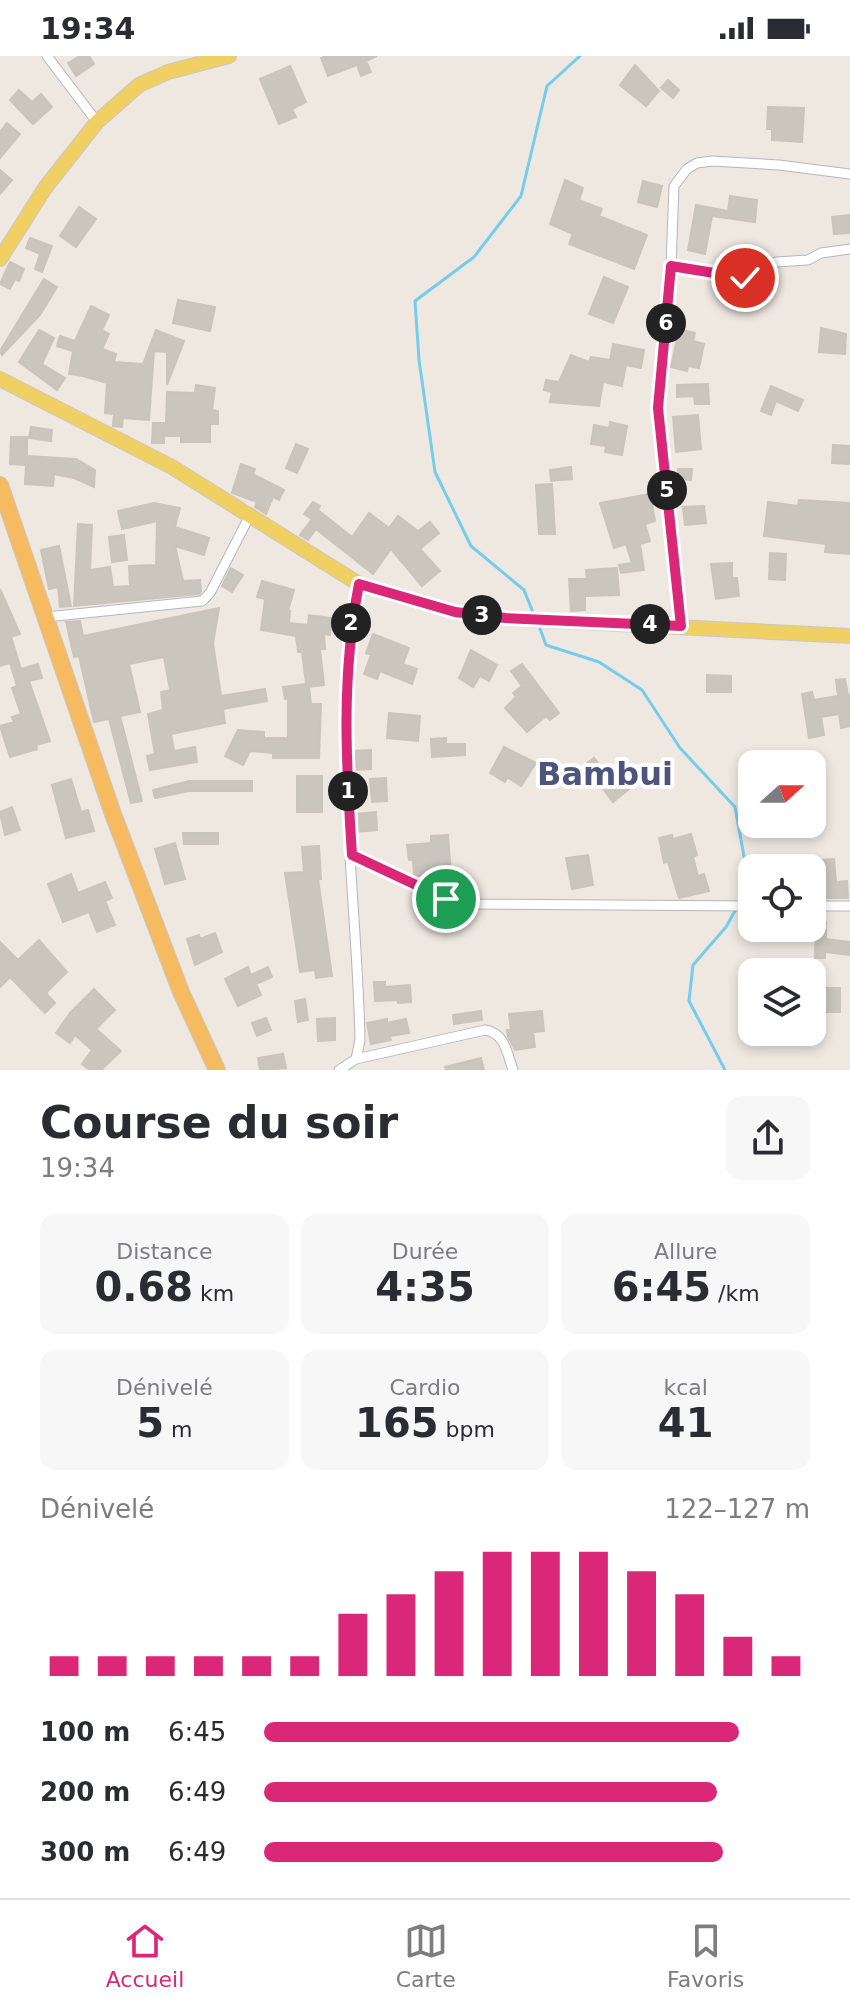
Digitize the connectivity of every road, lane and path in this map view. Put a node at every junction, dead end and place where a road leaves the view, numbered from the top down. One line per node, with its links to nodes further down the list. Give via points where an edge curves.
1 (47, 56): 4 (street)
2 (229, 56): 3 (main road)
3 (184, 62): 4 (main road, via 139,85)
4 (97, 122): 7 (main road, via 45,188)
5 (850, 174): 8 (street, via 697,163 674,186)
6 (850, 249): 8 (street, via 776,262 745,278)
7 (0, 259)
8 (671, 266): 15 (street, via 658,408)
9 (0, 379): 11 (main road, via 172,467)
10 (0, 485): 12 (highway)
11 (250, 515): 13 (main road); 14 (street, via 202,601)
12 (7, 528): 14 (highway)
13 (359, 584): 15 (main road, via 455,612); 17 (street, via 349,636 345,734)
14 (46, 617): 22 (highway, via 118,828)
15 (681, 626): 16 (main road)
16 (850, 636)
17 (352, 855): 18 (street, via 446,899 470,904); 21 (street, via 360,1040)
18 (738, 906)
19 (826, 906): 20 (street)
20 (850, 906)
21 (356, 1059): 23 (street); 24 (street, via 485,1030 502,1038)
22 (217, 1070)
23 (339, 1070)
24 (513, 1070)

